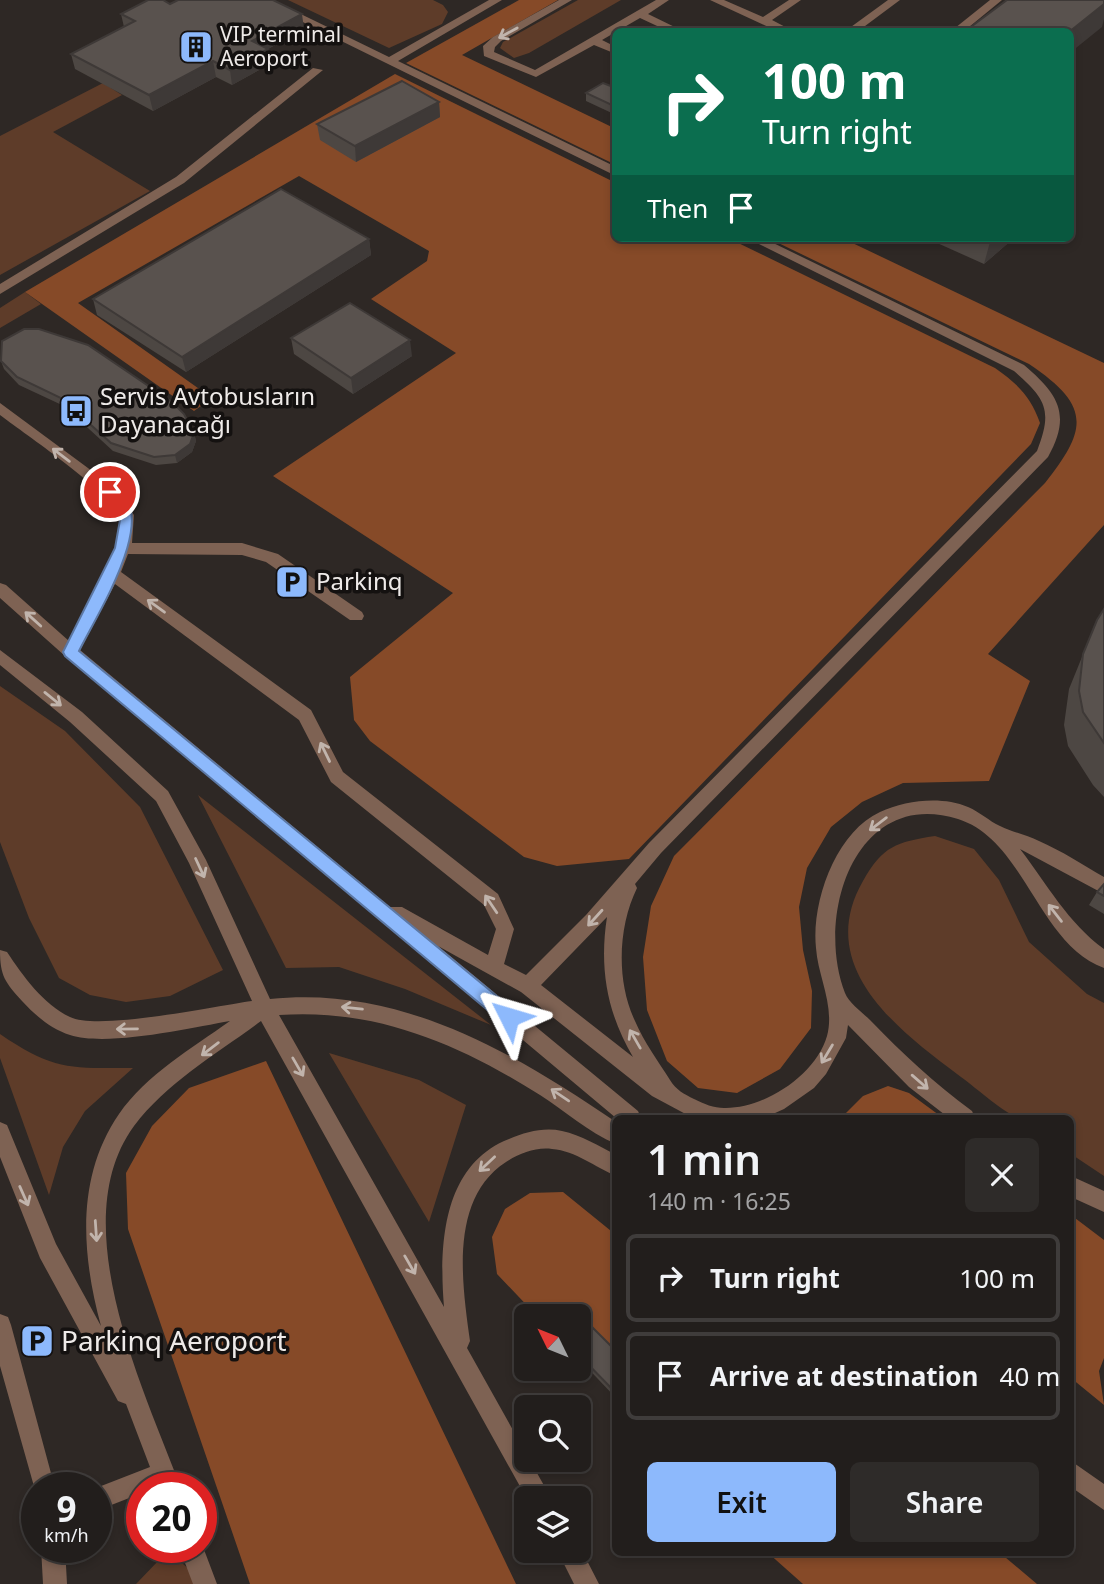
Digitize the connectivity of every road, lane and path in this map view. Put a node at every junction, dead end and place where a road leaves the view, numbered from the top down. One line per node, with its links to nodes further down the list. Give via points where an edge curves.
1 (263, 0): 19 (lane)
2 (567, 0): 17 (lane, one-way to 17, via 497,39 488,54 536,74)
3 (663, 0): 9 (lane)
4 (715, 0): 10 (lane)
5 (796, 0): 10 (lane)
6 (895, 0): 14 (lane)
7 (998, 0): 15 (lane)
8 (489, 1): 19 (lane)
9 (640, 14): 11 (lane); 12 (lane)
10 (764, 21): 13 (lane)
11 (616, 28)
12 (671, 28)
13 (781, 28)
14 (855, 28)
15 (960, 28)
16 (612, 30): 17 (lane)
17 (594, 41): 18 (lane)
18 (612, 49)
19 (389, 62): 21 (lane)
20 (317, 71): 23 (lane, via 180,180)
21 (612, 170)
22 (761, 242): 32 (lane, via 1018,368 1051,401 1056,425 1043,453)
23 (0, 290)
24 (0, 408): 25 (lane, one-way to 24, via 127,520 110,492)
25 (122, 548): 26 (lane); 28 (lane, via 242,549 272,558)
26 (112, 573): 29 (lane); 37 (lane, one-way to 26, via 505,929 491,900 337,777 305,715)
27 (0, 589): 29 (lane, one-way to 27)
28 (356, 616)
29 (71, 652): 34 (lane)
30 (0, 656): 40 (lane, one-way to 40, via 76,717 162,796 197,860)
31 (996, 832): 33 (lane); 36 (lane, one-way to 31, via 1092,954 1059,919); 39 (lane, one-way to 39, via 967,814 933,808 884,817 856,842 829,895 824,947)
32 (655, 848): 38 (lane, one-way to 38, via 593,921); 41 (lane, one-way to 32, via 622,1016 613,966 613,930 626,893)
33 (1104, 886)
34 (364, 895): 37 (lane); 42 (lane)
35 (0, 958): 40 (lane, one-way to 35, via 143,1029 71,1027 16,983)
36 (1104, 960)
37 (495, 967): 38 (lane)
38 (528, 986): 41 (lane)
39 (837, 1000): 44 (lane, one-way to 44, via 837,1036 825,1059 805,1082 768,1108); 45 (lane, one-way to 45, via 916,1081)
40 (264, 1007): 46 (lane, one-way to 40, via 505,1062 416,1020 358,1008); 52 (lane, one-way to 52); 53 (lane, one-way to 53, via 155,1089 125,1123 104,1166 94,1215 98,1275)
41 (667, 1095): 43 (lane, one-way to 41)
42 (627, 1115)
43 (713, 1115)
44 (738, 1115)
45 (961, 1115)
46 (612, 1131)
47 (0, 1132): 53 (lane, one-way to 53, via 48,1251)
48 (612, 1164): 52 (lane, one-way to 52, via 581,1147 551,1139 511,1148 480,1171 461,1200 453,1255 453,1300)
49 (1074, 1187): 50 (lane)
50 (1104, 1202)
51 (0, 1325): 54 (lane)
52 (461, 1353): 57 (lane)
53 (145, 1428): 55 (lane)
54 (40, 1472)
55 (164, 1472)
56 (1074, 1475): 58 (lane)
57 (533, 1486)
58 (1104, 1498)
59 (53, 1563): 62 (lane)
60 (197, 1563): 63 (lane)
61 (576, 1563): 64 (lane)
62 (52, 1583)
63 (205, 1584)
64 (587, 1584)

